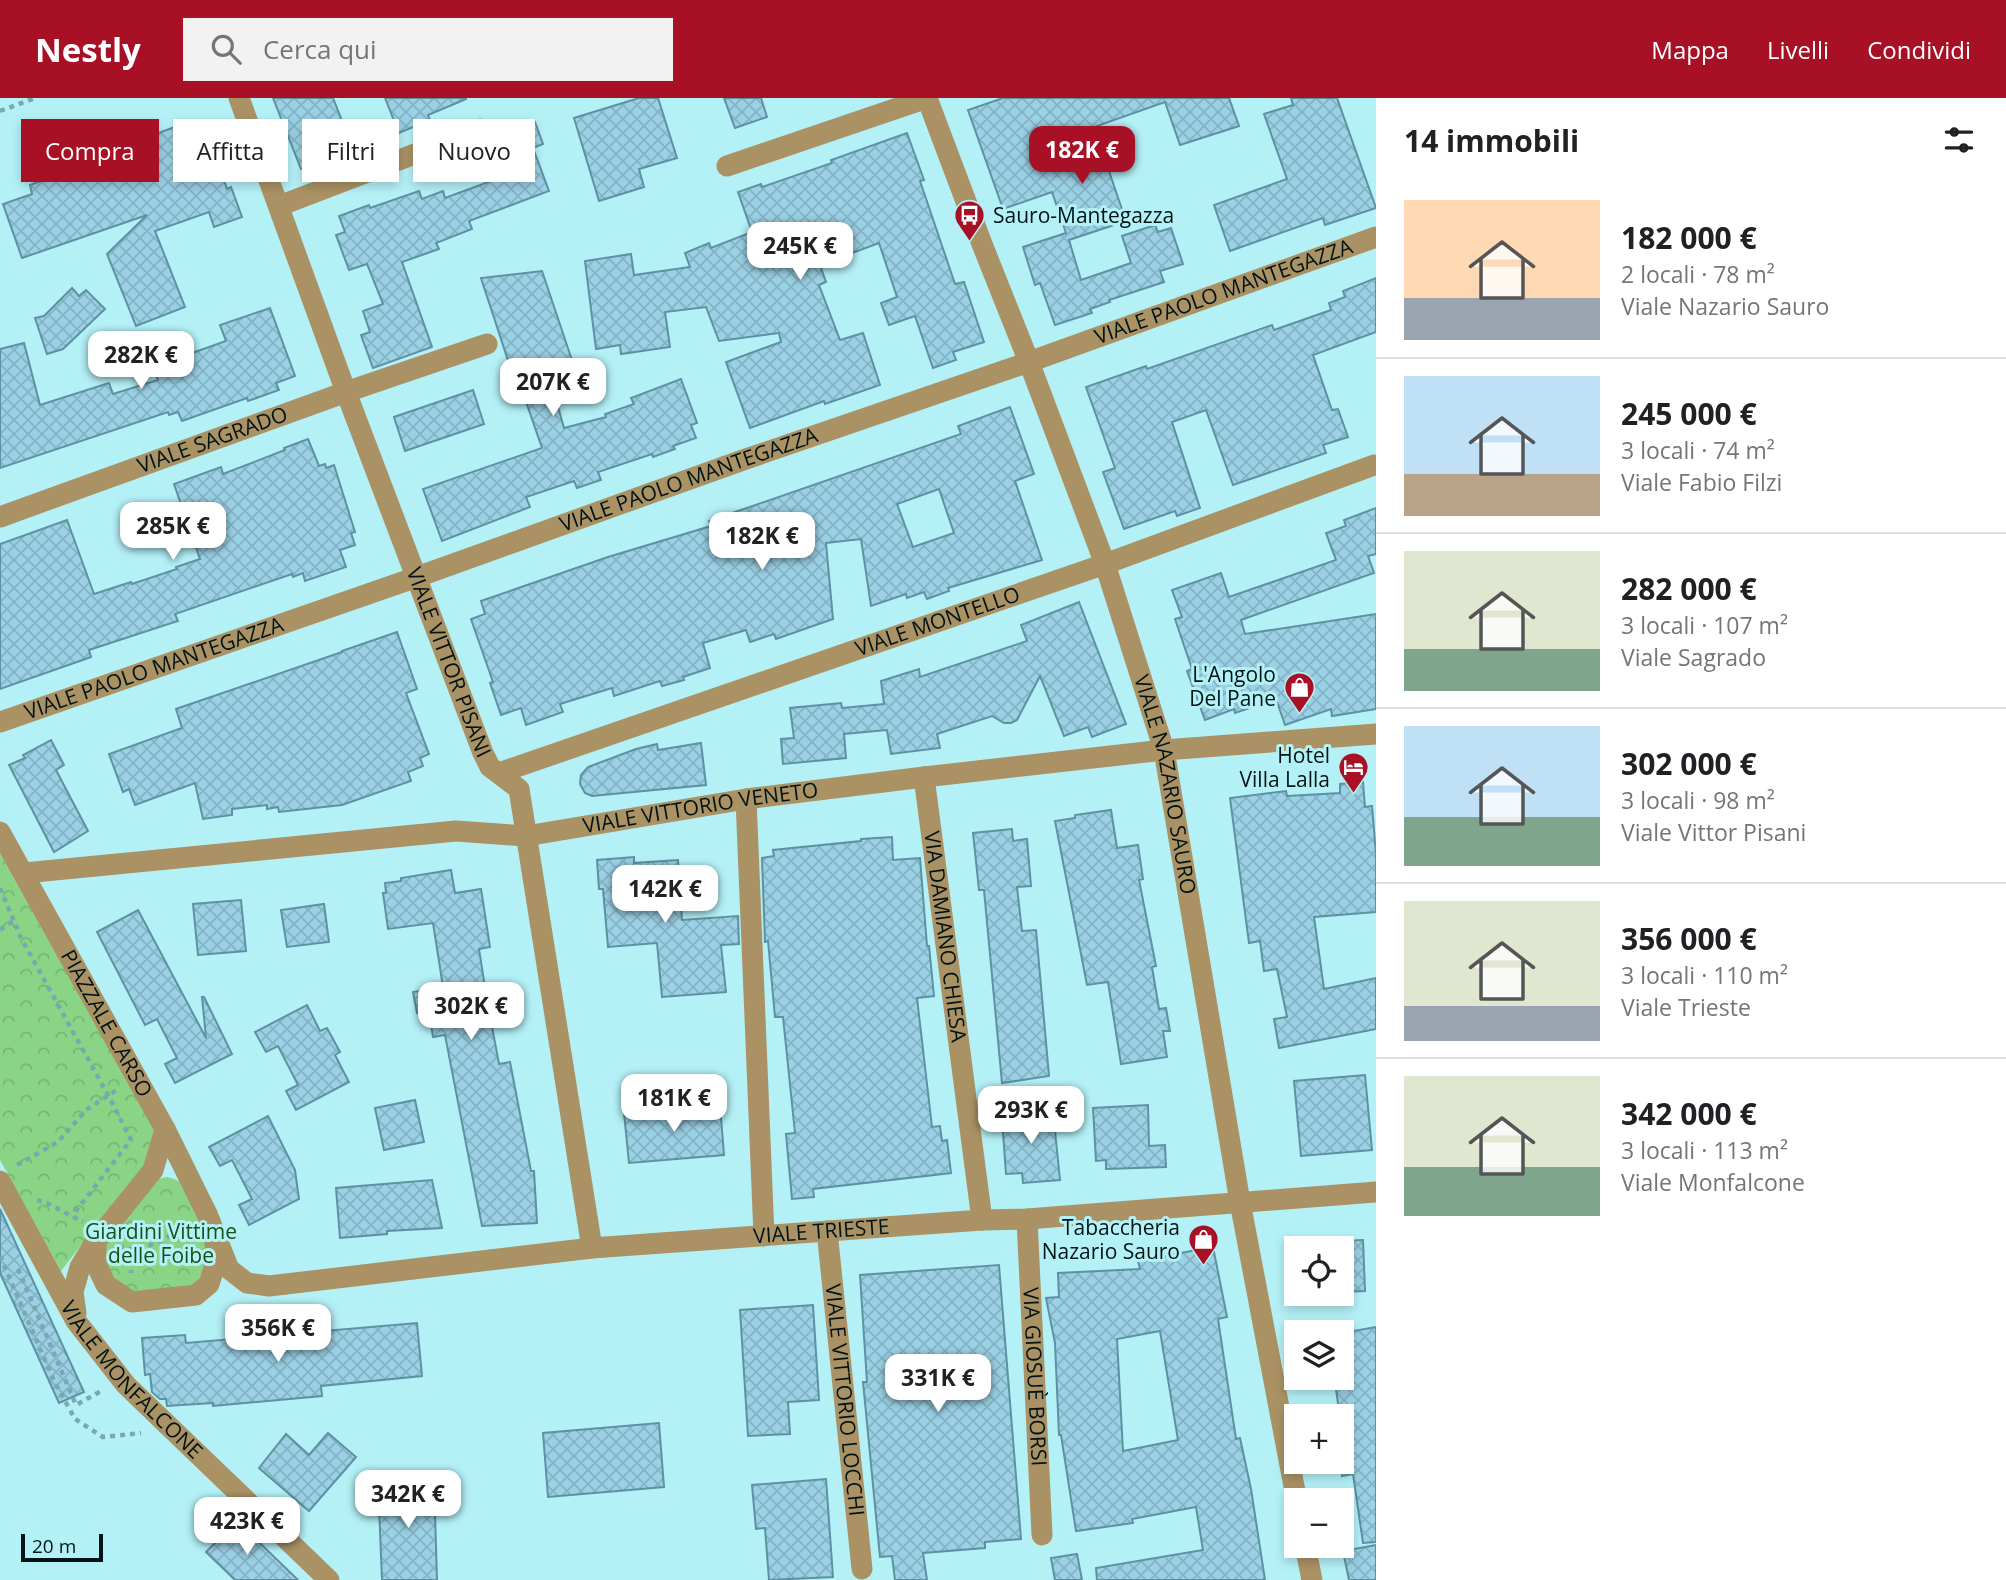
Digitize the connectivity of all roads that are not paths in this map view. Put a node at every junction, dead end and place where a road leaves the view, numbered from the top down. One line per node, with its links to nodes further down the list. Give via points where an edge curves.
1 (239, 98): 5 (street, VIALE VITTOR PISANI)
2 (927, 98): 4 (street); 8 (street, VIALE NAZARIO SAURO)
3 (413, 155): 5 (street)
4 (727, 166)
5 (279, 206): 9 (street, VIALE VITTOR PISANI)
6 (1376, 237): 8 (street, VIALE PAOLO MANTEGAZZA)
7 (487, 344): 9 (street, VIALE SAGRADO)
8 (1030, 362): 12 (street, VIALE NAZARIO SAURO); 13 (street, VIALE PAOLO MANTEGAZZA)
9 (346, 391): 11 (street, VIALE SAGRADO); 13 (street, VIALE VITTOR PISANI)
10 (1374, 465): 12 (street, VIALE MONTELLO)
11 (0, 517)
12 (1105, 564): 16 (street, VIALE NAZARIO SAURO); 17 (street, VIALE MONTELLO)
13 (417, 577): 14 (street, VIALE PAOLO MANTEGAZZA); 17 (street, VIALE VITTOR PISANI, via 483,753)
14 (0, 722)
15 (1376, 734): 16 (street, VIALE VITTORIO VENETO)
16 (1164, 750): 18 (street, VIALE VITTORIO VENETO); 28 (street, VIALE NAZARIO SAURO)
17 (499, 773): 21 (street, VIALE VITTOR PISANI, via 519,789)
18 (924, 777): 19 (street, VIALE VITTORIO VENETO); 30 (street, VIA DAMIANO CHIESA)
19 (746, 799): 21 (street, VIALE VITTORIO VENETO); 33 (street)
20 (0, 832): 22 (street, PIAZZALE CARSO)
21 (526, 836): 22 (street, VIALE VITTORIO VENETO, via 456,831); 35 (street, VIALE VITTOR PISANI)
22 (24, 873): 23 (street, PIAZZALE CARSO)
23 (165, 1129): 24 (street); 25 (street, PIAZZALE CARSO)
24 (153, 1170): 25 (street, via 170,1168); 34 (street)
25 (187, 1175): 31 (street, PIAZZALE CARSO)
26 (4, 1176): 37 (street, VIALE MONFALCONE)
27 (1376, 1192): 28 (street, VIALE TRIESTE)
28 (1240, 1202): 29 (street, VIALE TRIESTE); 38 (street, VIALE NAZARIO SAURO)
29 (1027, 1219): 30 (street, VIALE TRIESTE); 39 (street, VIA GIOSUÈ BORSI)
30 (982, 1220): 32 (street, VIALE TRIESTE)
31 (214, 1230): 34 (street, PIAZZALE CARSO, via 216,1262 209,1284 196,1295 132,1302 106,1285 96,1264); 36 (street, PIAZZALE CARSO, via 229,1269 247,1283)
32 (827, 1231): 33 (street, VIALE TRIESTE); 41 (street, VIALE VITTORIO LOCCHI)
33 (764, 1236): 35 (street, VIALE TRIESTE)
34 (96, 1241): 37 (street, via 80,1267 73,1293)
35 (592, 1248): 36 (street, VIALE TRIESTE)
36 (269, 1286)
37 (76, 1321): 42 (street, VIALE MONFALCONE, via 121,1379)
38 (1294, 1488)
39 (1042, 1535)
40 (1307, 1558): 43 (street)
41 (862, 1569)
42 (329, 1580)
43 (1311, 1580)

